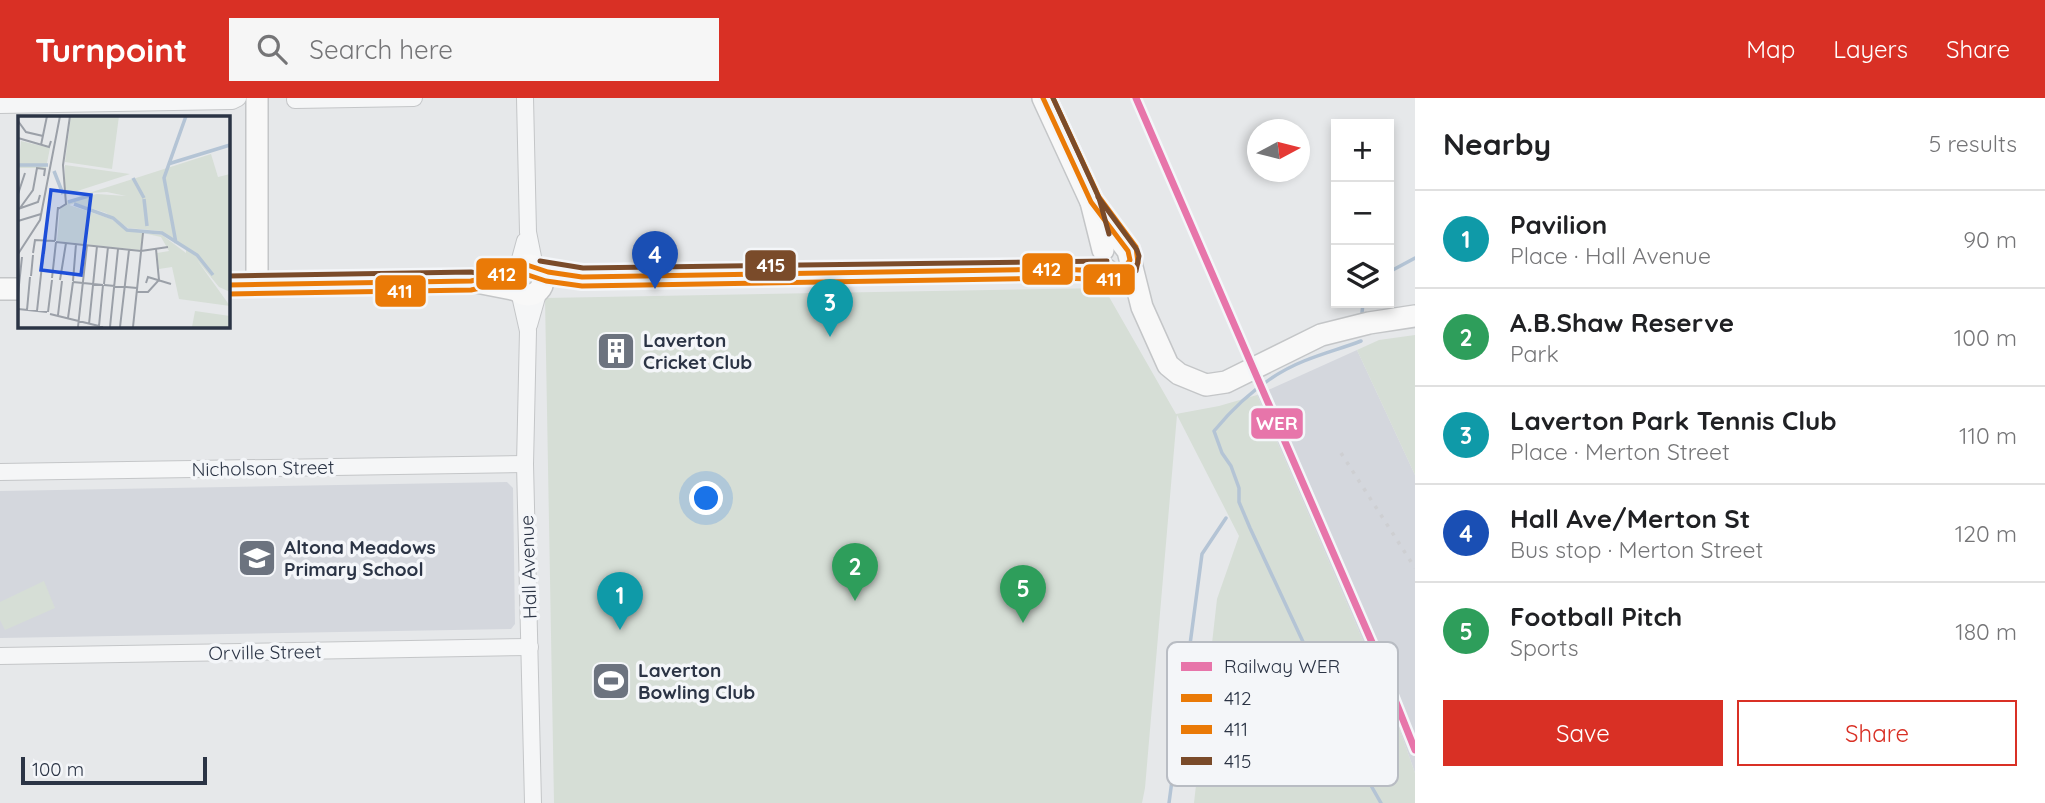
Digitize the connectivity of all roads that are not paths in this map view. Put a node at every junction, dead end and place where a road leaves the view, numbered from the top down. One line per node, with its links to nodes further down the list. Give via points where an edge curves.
1 (414, 98): 4 (street)
2 (525, 98): 10 (street, Hall Avenue, via 527,232 522,258)
3 (1042, 98): 7 (street)
4 (295, 100)
5 (245, 102): 6 (street); 11 (street)
6 (0, 105)
7 (1091, 202): 8 (street); 9 (street)
8 (1127, 254): 9 (street, via 1122,272); 15 (street)
9 (1105, 261): 10 (street, via 1059,270); 15 (street)
10 (528, 280): 11 (street); 17 (street, Hall Avenue)
11 (257, 284): 12 (street)
12 (229, 285)
13 (0, 289): 14 (street)
14 (18, 289)
15 (1142, 307): 16 (street, via 1168,365 1206,385 1226,382 1321,335)
16 (1415, 316)
17 (525, 464): 18 (street, Nicholson Street); 19 (street, Hall Avenue)
18 (0, 472)
19 (530, 647): 20 (street, Orville Street); 21 (street, Hall Avenue)
20 (0, 656)
21 (533, 803)

